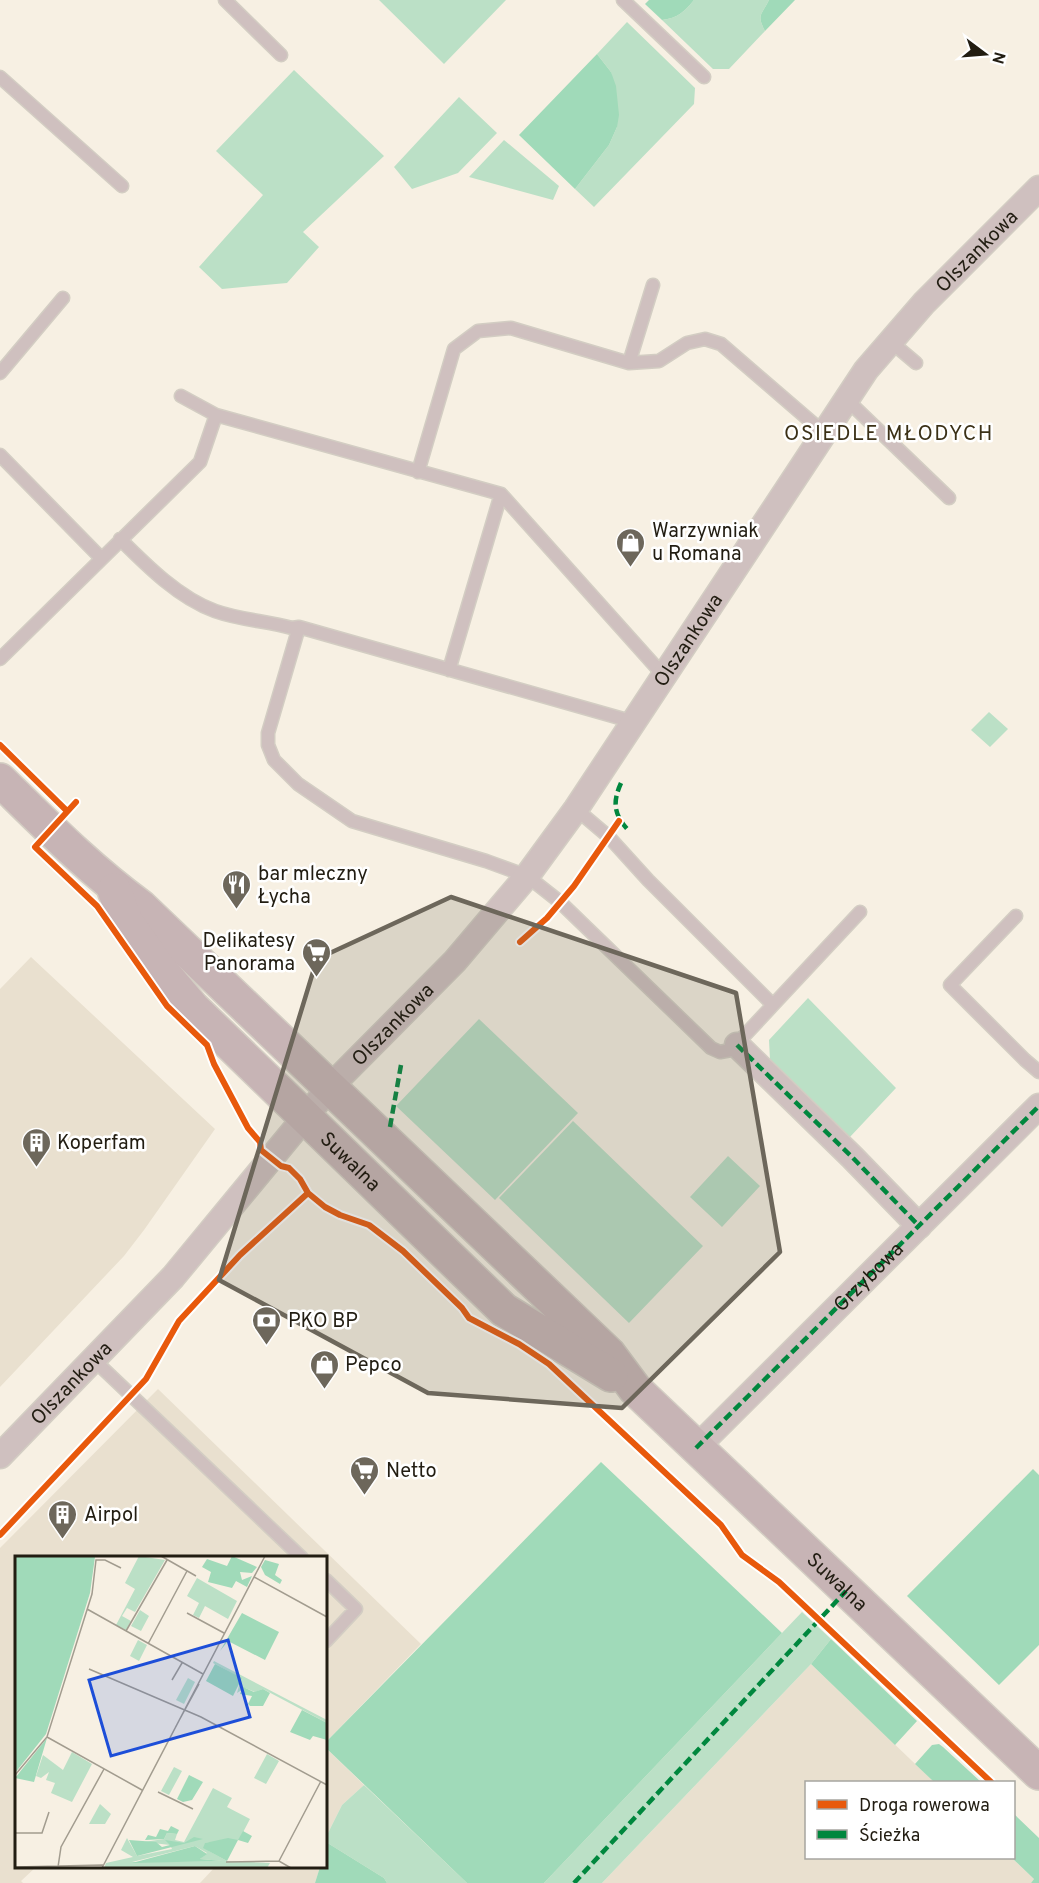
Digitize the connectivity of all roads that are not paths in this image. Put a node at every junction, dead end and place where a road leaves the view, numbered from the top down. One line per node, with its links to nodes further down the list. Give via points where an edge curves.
1 (225, 0): 3 (lane)
2 (623, 0): 5 (lane)
3 (281, 55)
4 (0, 77): 6 (lane)
5 (704, 77)
6 (122, 186)
7 (1039, 188): 10 (street, Olszankowa)
8 (653, 285): 11 (lane)
9 (63, 298): 13 (lane)
10 (891, 341): 12 (lane); 15 (street, Olszankowa)
11 (628, 363): 17 (lane, via 659,361 687,342 705,339 721,344); 19 (lane, via 511,328 478,331 454,349)
12 (916, 363)
13 (0, 373)
14 (181, 396): 16 (lane)
15 (846, 399): 17 (street, Olszankowa); 21 (lane)
16 (216, 415): 19 (lane); 22 (lane, via 200,462)
17 (824, 432): 27 (street, Olszankowa)
18 (0, 455): 23 (lane)
19 (418, 472): 20 (lane)
20 (501, 494): 26 (lane); 27 (lane)
21 (949, 498)
22 (120, 539): 23 (lane); 24 (lane, via 201,605 218,612)
23 (101, 558): 25 (lane)
24 (299, 627): 26 (lane); 31 (lane, via 268,733 274,760 298,784 352,821)
25 (0, 659)
26 (449, 670): 28 (lane)
27 (664, 676): 28 (street, Olszankowa)
28 (634, 722): 30 (street, Olszankowa)
29 (0, 780): 32 (street, Suwalna)
30 (576, 809): 31 (street, Olszankowa); 35 (lane, via 609,837)
31 (527, 876): 36 (lane, via 568,909 711,1048 726,1052); 38 (street, Olszankowa, via 455,961)
32 (113, 886): 38 (street, Suwalna, via 140,906); 40 (street, Suwalna, via 126,921 155,963 193,1008)
33 (860, 912): 35 (lane)
34 (1016, 916): 37 (lane, via 950,985)
35 (773, 1005): 36 (lane)
36 (737, 1045): 41 (street)
37 (1039, 1072)
38 (330, 1087): 40 (street, Olszankowa); 43 (street, Suwalna, via 609,1354)
39 (1039, 1106): 41 (street, Grzybowa)
40 (305, 1117): 42 (street, Olszankowa, via 173,1277); 43 (street, Suwalna, via 504,1310)
41 (919, 1226): 44 (street, Grzybowa)
42 (94, 1360): 45 (street, Olszankowa); 46 (lane)
43 (635, 1389): 44 (street, Suwalna)
44 (696, 1448): 49 (street, Suwalna)
45 (0, 1456)
46 (301, 1556)
47 (327, 1581): 48 (lane, via 356,1609)
48 (327, 1640)
49 (1039, 1773)

